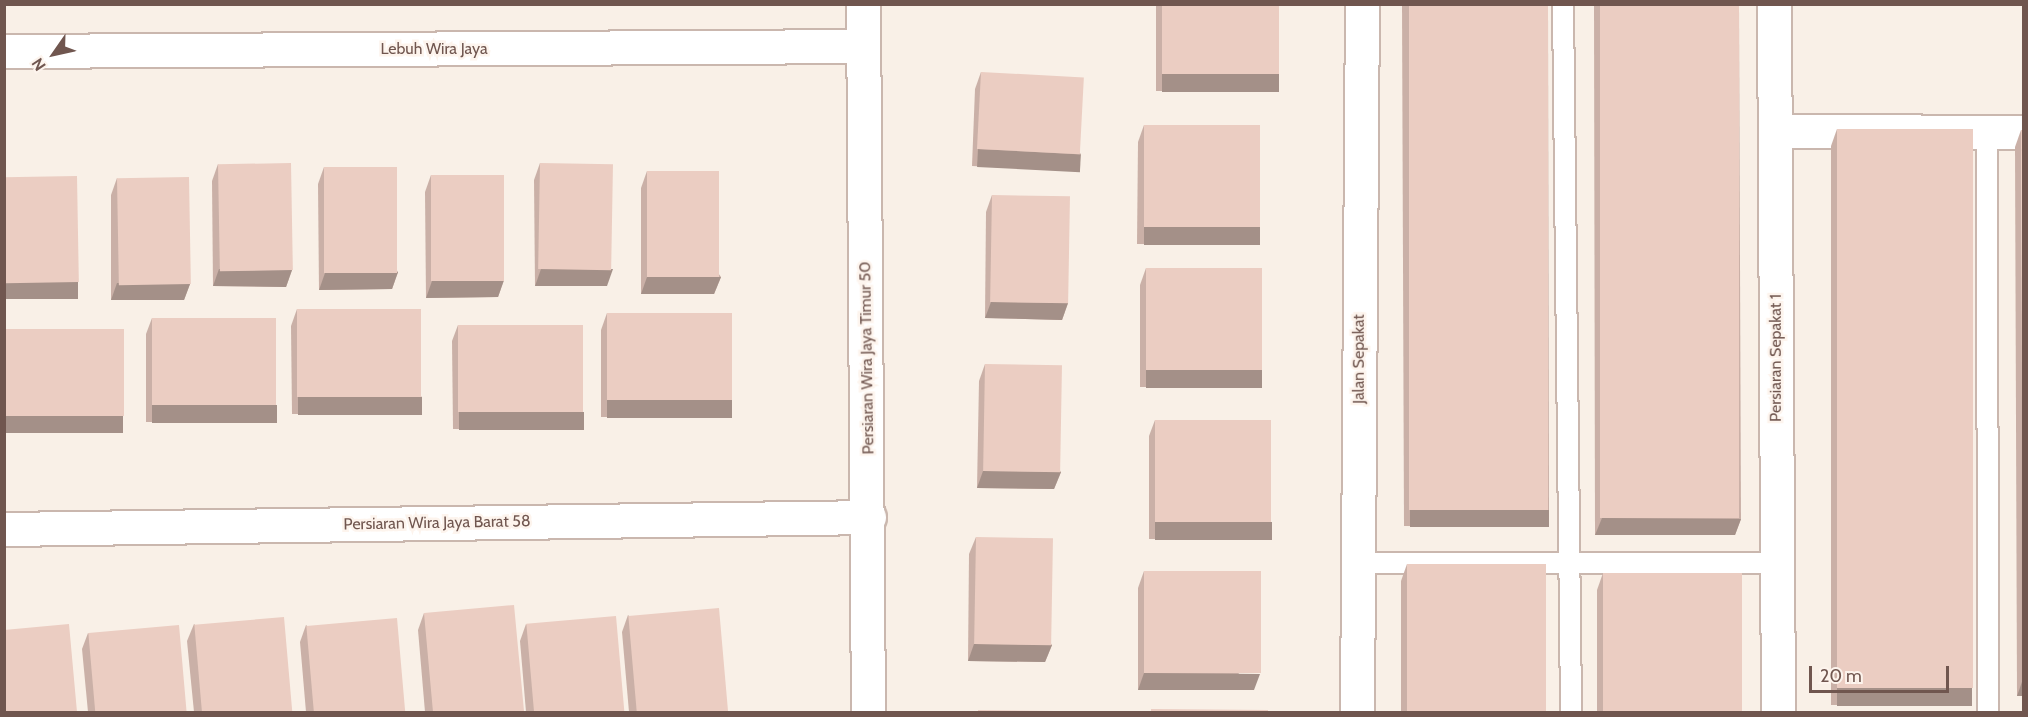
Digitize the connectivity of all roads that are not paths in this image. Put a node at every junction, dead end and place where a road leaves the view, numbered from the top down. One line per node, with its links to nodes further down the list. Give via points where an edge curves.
1 (862, 4): 5 (street, Persiaran Wira Jaya Timur 50)
2 (1362, 4): 13 (street, Jalan Sepakat)
3 (1563, 4): 12 (lane)
4 (1774, 4): 7 (street, Persiaran Sepakat 1)
5 (863, 46): 6 (street, Lebuh Wira Jaya); 10 (street, Persiaran Wira Jaya Timur 50)
6 (4, 51)
7 (1776, 131): 8 (street); 14 (street, Persiaran Sepakat 1)
8 (1987, 132): 9 (street); 19 (lane)
9 (2024, 132)
10 (869, 517): 11 (street, Persiaran Wira Jaya Barat 58); 15 (street, Persiaran Wira Jaya Timur 50)
11 (4, 529)
12 (1571, 559): 13 (lane); 14 (lane); 17 (lane)
13 (1358, 563): 16 (street, Jalan Sepakat)
14 (1777, 563): 18 (street, Persiaran Sepakat 1)
15 (868, 712)
16 (1357, 712)
17 (1572, 712)
18 (1778, 712)
19 (1988, 712)

